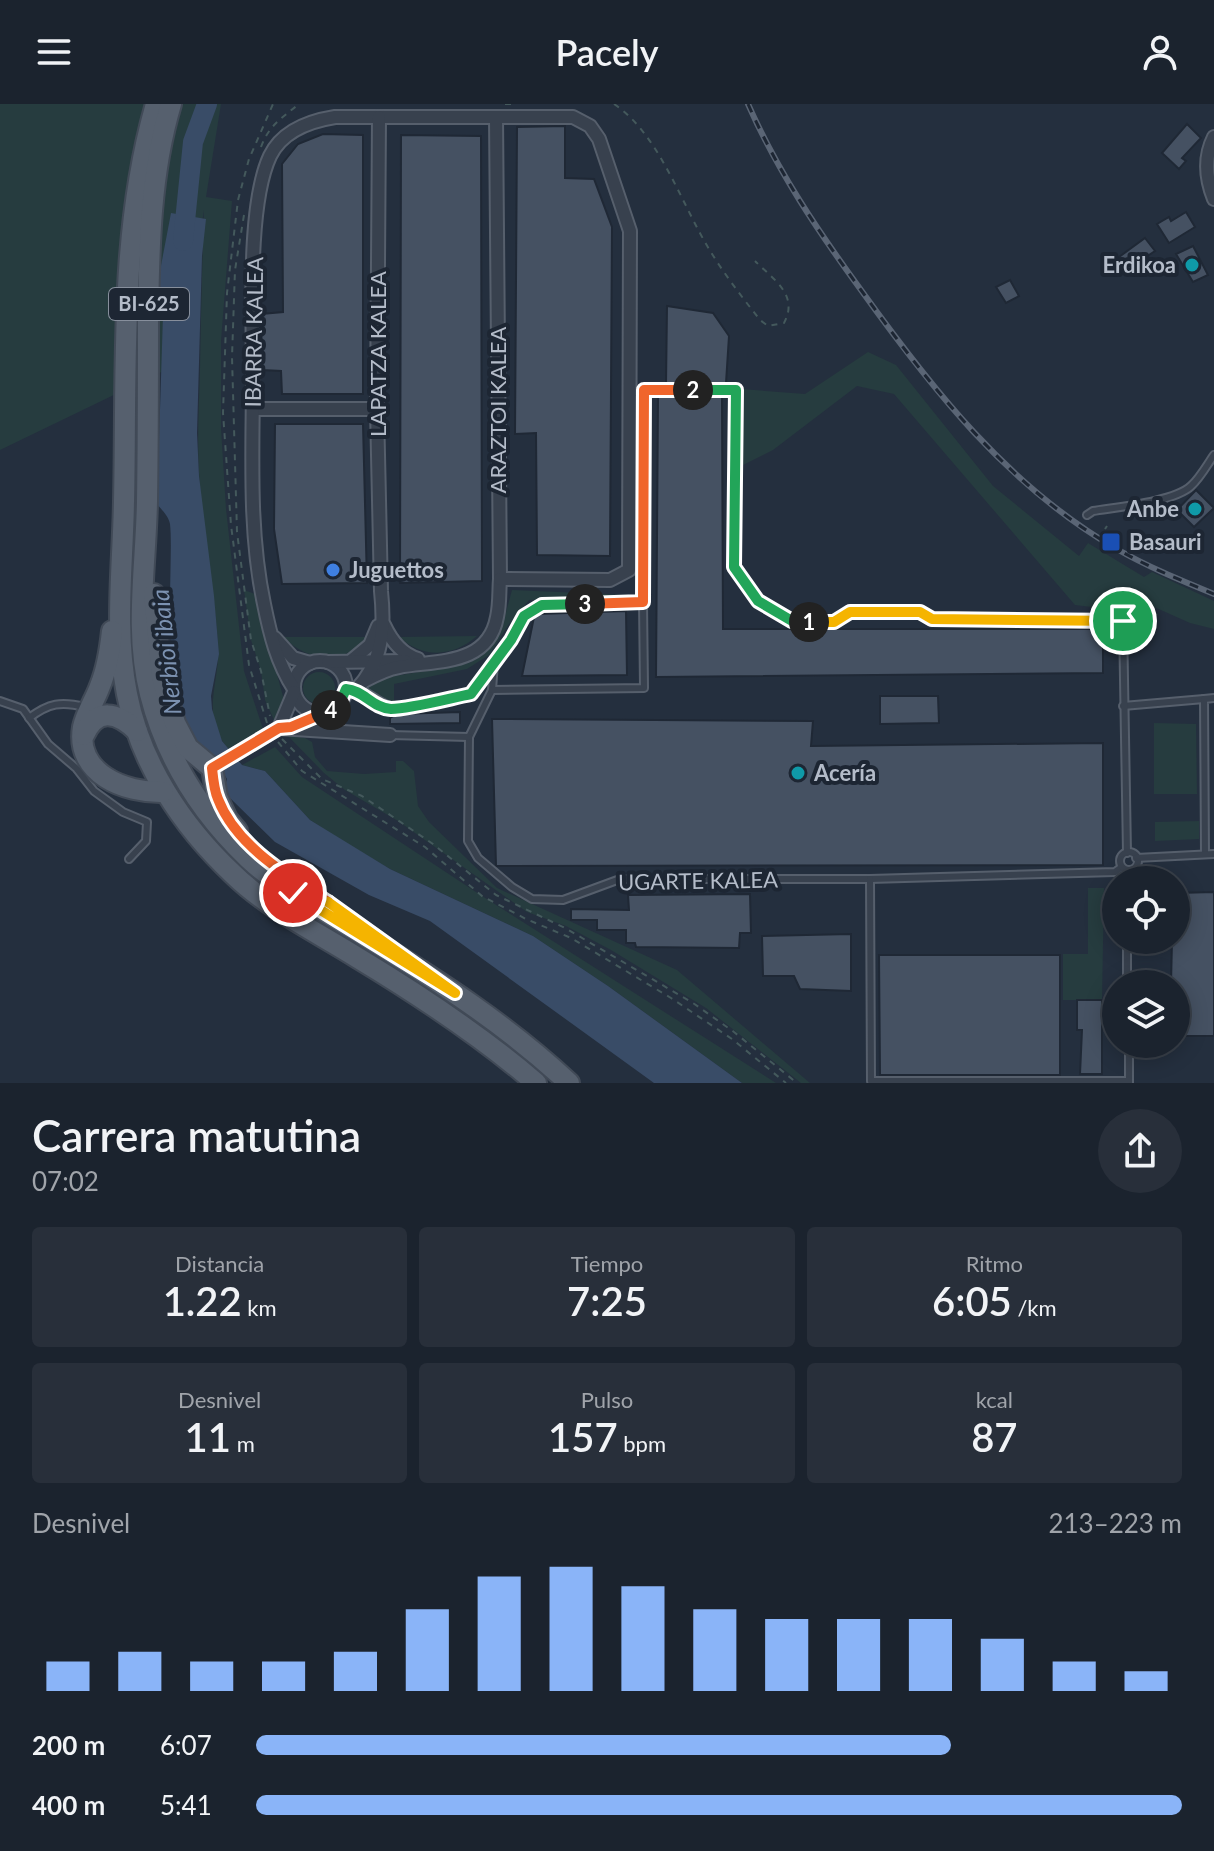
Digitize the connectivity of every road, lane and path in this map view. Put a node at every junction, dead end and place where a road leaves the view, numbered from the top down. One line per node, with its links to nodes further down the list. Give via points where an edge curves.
1 (156, 104): 16 (main road, BI-625, via 129,253)
2 (171, 104): 14 (main road, BI-625, via 152,202)
3 (505, 104): 4 (path)
4 (514, 104)
5 (614, 104): 10 (path, via 650,142 710,251 760,320 768,326 784,323 789,300)
6 (379, 117): 7 (street, IBARRA KALEA); 11 (street, IBARRA KALEA, via 316,120 271,153 256,228); 12 (street, LAPATZA KALEA)
7 (496, 117): 17 (street, ARAZTOI KALEA); 17 (street, IBARRA KALEA, via 573,117 590,126 630,231 629,570 610,580)
8 (1214, 137): 9 (street, via 1207,178)
9 (1214, 199)
10 (755, 261)
11 (253, 409): 12 (street); 21 (street, IBARRA KALEA, via 255,533)
12 (377, 409): 18 (street, LAPATZA KALEA)
13 (1214, 455): 15 (lane, via 1184,491)
14 (147, 506): 46 (main road, via 168,702 188,748); 60 (main road, BI-625, via 142,580 145,656 155,712 175,764 221,829 269,877)
15 (1087, 515)
16 (120, 579): 37 (main road, via 105,673); 42 (main road, BI-625, via 122,659)
17 (500, 579): 26 (street, ARAZTOI KALEA, via 498,615 490,636 462,658)
18 (381, 591): 20 (street); 22 (street, via 375,639)
19 (643, 602): 27 (lane, UGARTE KALEA, via 542,605 524,616); 30 (lane, via 644,688); 34 (lane, via 644,390 736,390 734,567 758,601 792,621 834,622 850,612 920,612 932,619 1123,621)
20 (384, 625): 23 (street); 26 (street, via 409,656)
21 (271, 631): 25 (street, via 286,652); 29 (street, IBARRA KALEA, via 278,662)
22 (352, 660): 23 (street); 24 (street)
23 (376, 660): 26 (street); 28 (street)
24 (325, 662): 25 (street); 28 (street)
25 (310, 663): 29 (street, via 298,673)
26 (432, 663): 28 (street, via 391,668)
27 (494, 663): 30 (lane, UGARTE KALEA); 38 (lane, UGARTE KALEA, via 471,694)
28 (355, 686): 38 (street); 39 (street)
29 (294, 690): 39 (street, via 302,706); 41 (street)
30 (492, 690): 44 (lane, UGARTE KALEA)
31 (1214, 698): 32 (lane)
32 (1204, 699): 34 (lane); 35 (lane)
33 (0, 701): 40 (lane, via 23,709)
34 (1123, 706): 51 (lane)
35 (1204, 708): 36 (lane); 52 (lane)
36 (1214, 708)
37 (90, 709): 40 (lane, via 57,702); 45 (main road)
38 (390, 709)
39 (324, 713): 41 (street)
40 (29, 718): 55 (lane, via 94,791 147,822 146,841)
41 (285, 728): 43 (street); 46 (street)
42 (137, 731): 45 (main road, via 110,714 89,725); 63 (main road, BI-625, via 156,775 195,833 255,894 443,1011)
43 (390, 735): 44 (lane)
44 (469, 737): 59 (lane, UGARTE KALEA, via 468,841 478,858 532,899 563,900 620,879)
45 (82, 739): 50 (main road, via 106,780 144,793)
46 (212, 768): 49 (main road); 60 (main road, via 227,819 261,854)
47 (311, 770): 66 (path, via 362,796 496,895 565,928 693,1003)
48 (302, 771): 65 (path, via 425,847 482,896 571,938 671,998)
49 (192, 780)
50 (163, 792)
51 (1127, 853): 54 (lane); 56 (lane, via 1120,859)
52 (1205, 854): 53 (lane); 54 (lane)
53 (1214, 854)
54 (1136, 858): 57 (lane)
55 (129, 859)
56 (1122, 866)
57 (1134, 866)
58 (1102, 872): 59 (lane, UGARTE KALEA)
59 (870, 879): 62 (lane, via 871,1081)
60 (455, 993): 64 (main road, BI-625)
61 (1129, 1058): 62 (lane)
62 (1129, 1082)
63 (536, 1083)
64 (569, 1083)
65 (786, 1083)
66 (797, 1083)

